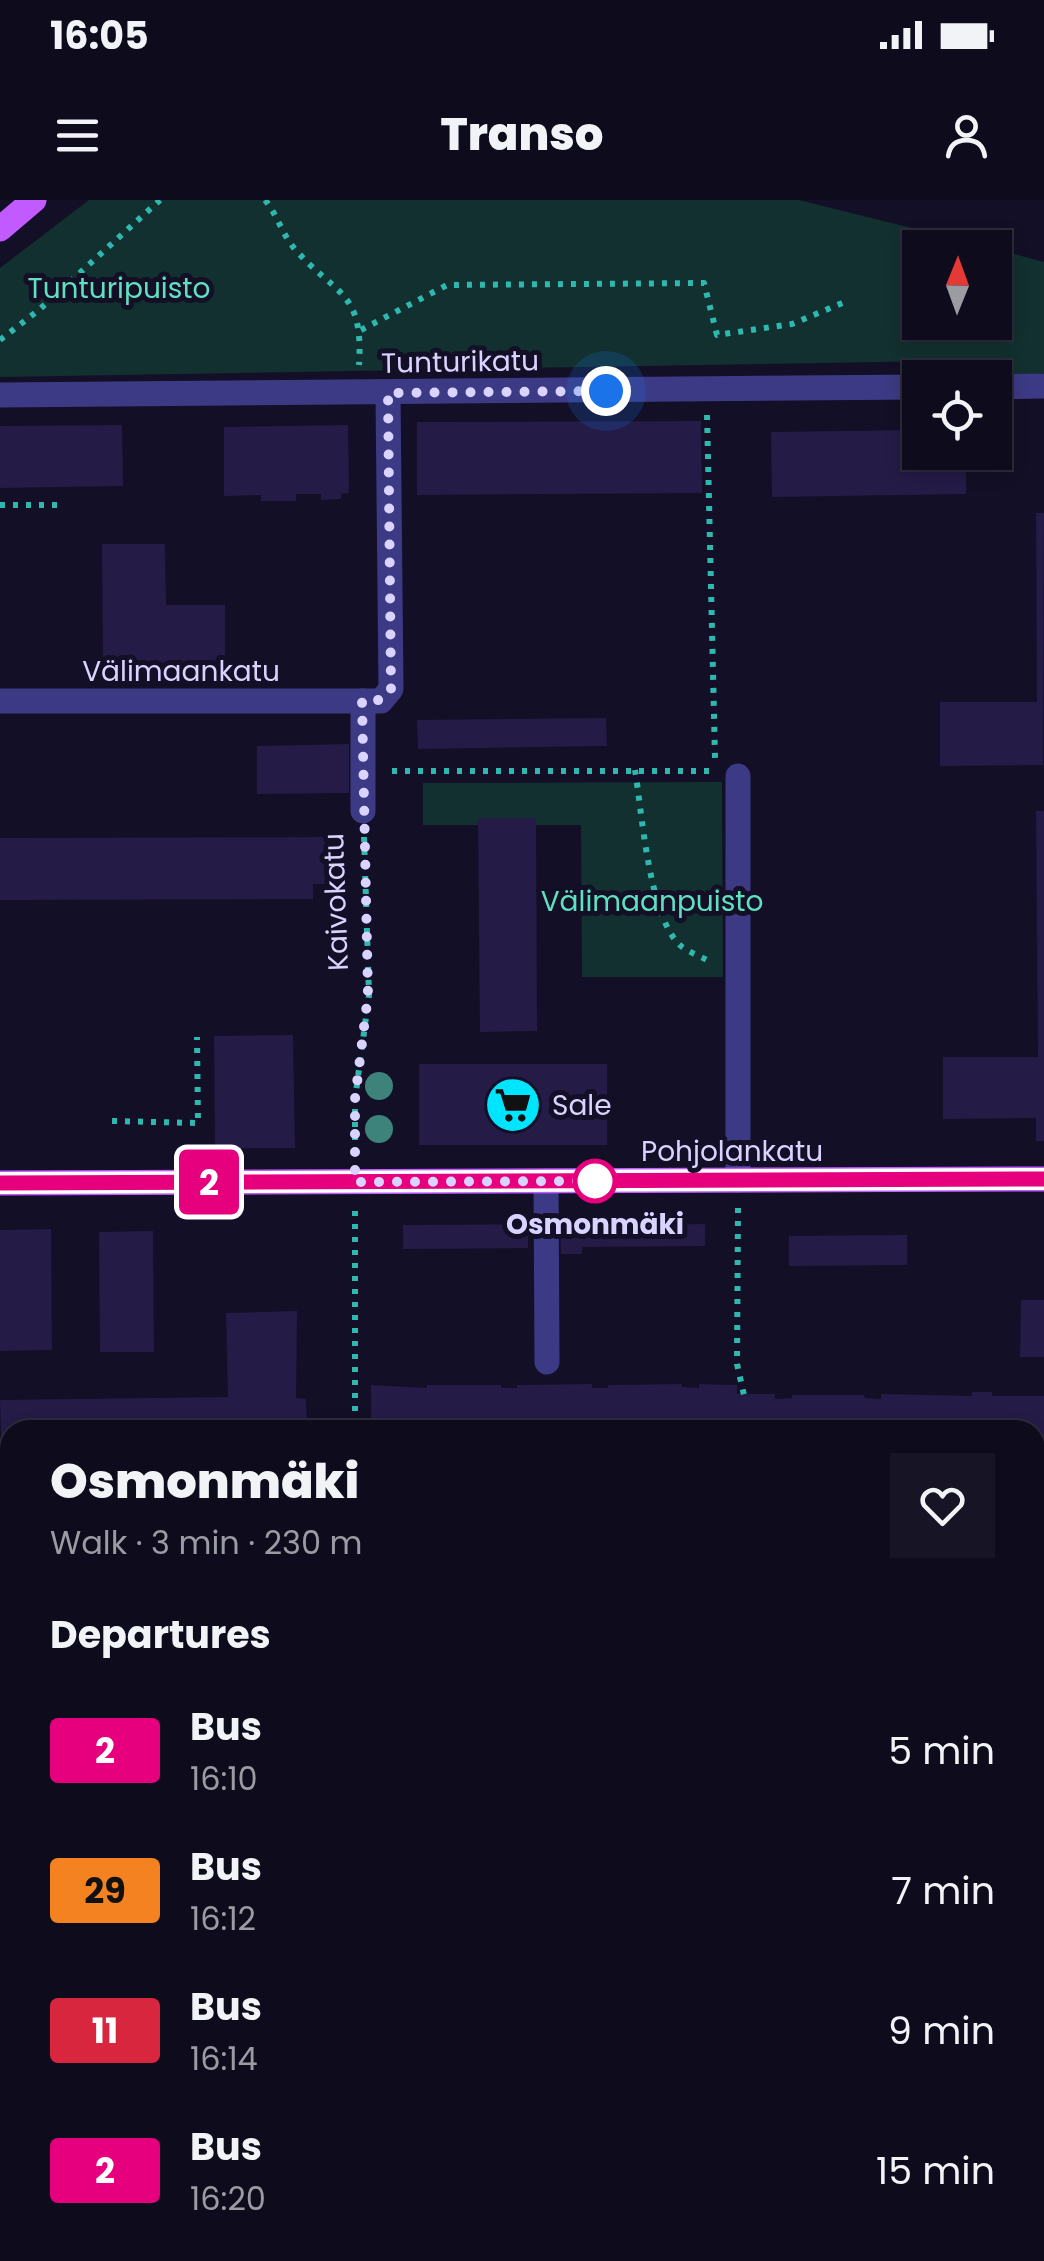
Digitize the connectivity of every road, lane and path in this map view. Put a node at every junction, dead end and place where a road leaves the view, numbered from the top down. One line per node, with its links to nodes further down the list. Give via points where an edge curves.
1 (34, 200): 4 (main road)
2 (160, 200): 7 (path)
3 (265, 200): 6 (path, via 293,246 345,296)
4 (0, 229)
5 (848, 301): 6 (path, via 792,324 717,334 704,283 447,285)
6 (361, 330): 11 (path)
7 (0, 340)
8 (1044, 386): 9 (street)
9 (1012, 387)
10 (902, 388): 12 (street, Tunturikatu)
11 (357, 393): 12 (street, Tunturikatu); 13 (street, Tunturikatu)
12 (388, 393): 18 (street, via 391,689 380,700)
13 (0, 395)
14 (707, 409): 20 (path, via 716,770)
15 (0, 504): 16 (path)
16 (64, 505)
17 (0, 701): 18 (street, Välimaankatu)
18 (362, 701): 19 (street, Kaivokatu)
19 (363, 770): 20 (path); 22 (street, Kaivokatu)
20 (635, 770): 23 (path, via 666,926 680,945)
21 (738, 776): 23 (street)
22 (363, 811): 29 (path, Kaivokatu, via 368,995 355,1099)
23 (738, 971): 26 (street)
24 (197, 1036): 25 (path, via 198,1123)
25 (112, 1121)
26 (738, 1180): 27 (main road, Pohjolankatu); 28 (main road, Pohjolankatu)
27 (1044, 1180)
28 (546, 1181): 29 (main road, Pohjolankatu); 32 (street)
29 (355, 1182): 30 (main road, Pohjolankatu); 34 (path, Kaivokatu)
30 (0, 1184)
31 (738, 1207): 33 (path, via 737,1364)
32 (547, 1362)
33 (744, 1394)
34 (355, 1420)

